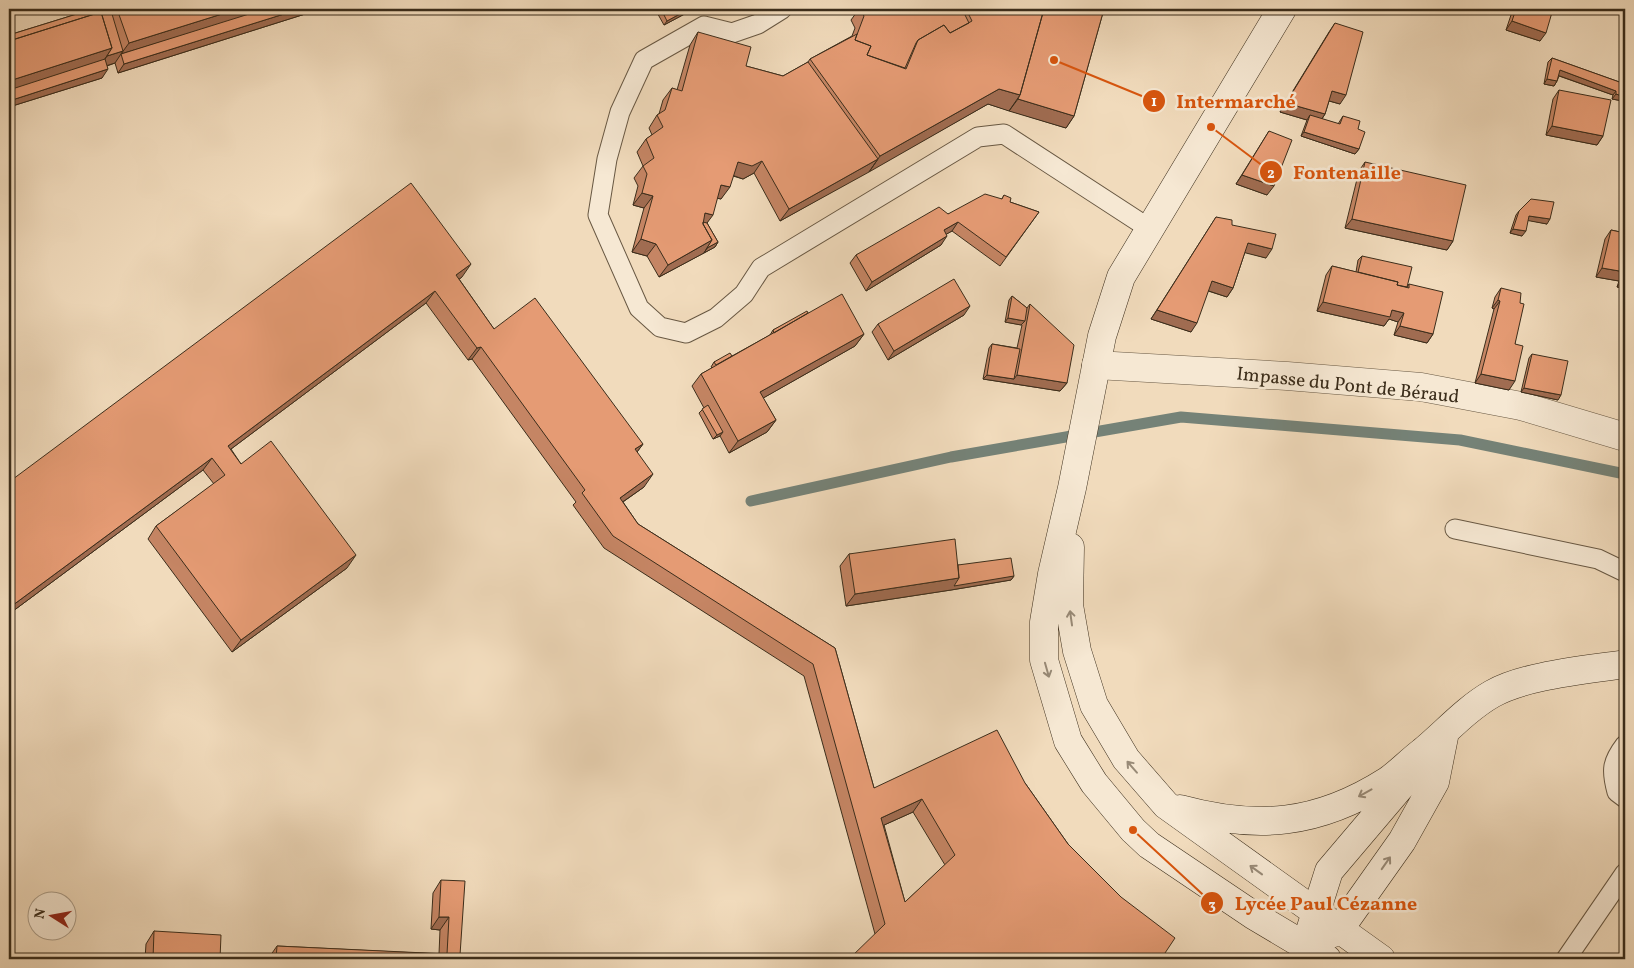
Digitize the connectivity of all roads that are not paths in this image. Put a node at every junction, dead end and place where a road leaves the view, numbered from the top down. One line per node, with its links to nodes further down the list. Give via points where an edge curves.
1 (782, 9): 3 (lane, via 758,24 732,33 704,26 644,60 620,112 607,159 598,215 639,308 660,327 686,333 716,318 744,294 761,268 978,137 1004,134)
2 (1282, 9): 3 (main road)
3 (1150, 230): 4 (main road, via 1121,277)
4 (1094, 372): 5 (main road, Impasse du Pont de Béraud, via 1287,376 1421,387 1521,406); 6 (main road)
5 (1625, 437)
6 (1072, 488): 13 (main road, one-way to 6, via 1126,760 1094,705 1076,651 1070,605); 17 (main road, one-way to 17, via 1044,622 1044,660 1068,741 1094,783 1132,830 1149,845 1253,915)
7 (1455, 529): 8 (lane, via 1598,559)
8 (1625, 572)
9 (1625, 664): 10 (main road, via 1520,683 1493,694)
10 (1445, 732): 13 (main road, one-way to 13, via 1388,780 1350,801 1312,815 1254,822 1210,817); 15 (main road, via 1329,871); 16 (main road, one-way to 10, via 1402,841 1435,782)
11 (1625, 745): 12 (lane, via 1615,759 1613,776 1616,792)
12 (1625, 798)
13 (1166, 806): 15 (main road, one-way to 13)
14 (1625, 872): 19 (lane)
15 (1316, 913): 16 (main road); 17 (main road)
16 (1339, 930): 17 (main road); 18 (main road)
17 (1316, 952)
18 (1381, 959)
19 (1566, 959)

